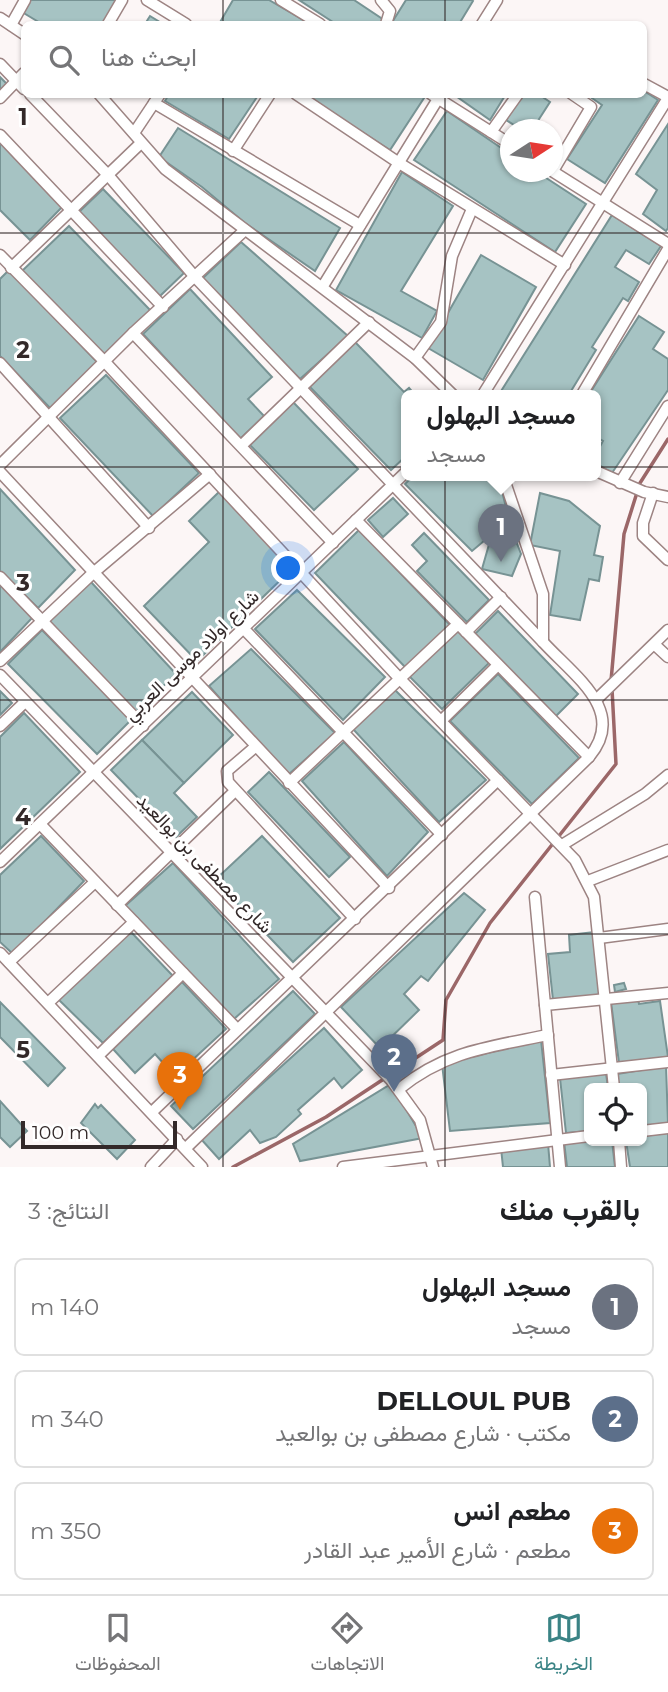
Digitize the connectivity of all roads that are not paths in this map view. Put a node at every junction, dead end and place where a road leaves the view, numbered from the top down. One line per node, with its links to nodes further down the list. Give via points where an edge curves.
1 (25, 0): 13 (street)
2 (122, 0): 8 (street)
3 (147, 0): 9 (street)
4 (281, 0): 10 (street)
5 (381, 0): 11 (street, via 390,11)
6 (493, 1): 12 (street)
7 (0, 18): 13 (street)
8 (110, 21)
9 (181, 21)
10 (315, 21)
11 (387, 21)
12 (483, 21)
13 (11, 25): 14 (street)
14 (21, 32)
15 (0, 64): 16 (street)
16 (21, 86): 19 (street)
17 (647, 86): 18 (street)
18 (668, 97): 39 (street)
19 (0, 98)
20 (34, 98): 37 (street)
21 (103, 98): 30 (street)
22 (267, 98): 34 (street)
23 (302, 98): 36 (street)
24 (436, 98): 36 (street)
25 (440, 98): 29 (street)
26 (515, 98): 29 (street)
27 (578, 98): 35 (street, via 591,107)
28 (157, 99): 30 (street); 34 (street)
29 (491, 132): 32 (street)
30 (135, 133): 33 (street)
31 (0, 135): 40 (street)
32 (500, 138)
33 (141, 144): 37 (street); 43 (street, via 165,169)
34 (233, 151): 42 (street)
35 (563, 154)
36 (399, 163): 41 (street); 42 (street)
37 (108, 175): 40 (street); 48 (street)
38 (563, 177): 39 (street)
39 (605, 204): 44 (street); 47 (street)
40 (71, 208): 46 (street); 50 (street)
41 (472, 209): 47 (street); 53 (street, via 452,256 442,322)
42 (360, 225): 49 (street)
43 (244, 230): 48 (street); 49 (street)
44 (668, 244)
45 (668, 249): 59 (street)
46 (4, 262): 54 (street)
47 (565, 265): 58 (street)
48 (195, 276): 50 (street); 56 (street)
49 (323, 286): 51 (street)
50 (163, 307): 52 (street)
51 (369, 321): 53 (street); 56 (street)
52 (134, 333): 54 (street); 62 (street)
53 (415, 358): 57 (street)
54 (105, 362): 61 (street); 65 (street)
55 (0, 363): 61 (street)
56 (299, 387): 62 (street); 70 (street)
57 (448, 390)
58 (486, 390)
59 (585, 390)
60 (668, 406): 69 (street)
61 (50, 418): 63 (street); 74 (street)
62 (242, 444): 75 (street)
63 (0, 465)
64 (0, 472): 78 (street)
65 (210, 474): 74 (street); 77 (street)
66 (601, 474): 69 (street)
67 (401, 478): 70 (street, شارع اولاد موسى العربي)
68 (505, 481): 86 (street, via 543,594)
69 (620, 483): 71 (street)
70 (394, 484): 73 (street, شارع اولاد موسى العربي); 80 (street)
71 (648, 492): 72 (street); 76 (street, via 643,536)
72 (668, 496)
73 (356, 520): 75 (street, شارع اولاد موسى العربي); 82 (street)
74 (149, 527): 78 (street)
75 (333, 543): 77 (street, شارع اولاد موسى العربي)
76 (668, 560)
77 (302, 572): 83 (street, شارع اولاد موسى العربي); 92 (street)
78 (92, 574): 81 (street); 93 (street)
79 (0, 577): 81 (street)
80 (500, 597): 85 (street); 86 (street)
81 (42, 621): 89 (street); 98 (street)
82 (458, 624): 85 (street); 92 (street)
83 (244, 629): 93 (street, شارع اولاد موسى العربي); 99 (street)
84 (668, 630): 87 (street)
85 (466, 632): 90 (street)
86 (543, 642): 94 (street)
87 (655, 645): 88 (street); 94 (street)
88 (668, 657)
89 (0, 661)
90 (498, 665): 96 (street); 101 (street)
91 (0, 675): 95 (street, شارع مصطفى بن بوالعيد)
92 (400, 678): 96 (street); 99 (street)
93 (192, 680): 98 (street, شارع اولاد موسى العربي); 100 (street)
94 (596, 700): 101 (street, via 603,714 603,735)
95 (25, 702): 97 (street); 102 (street, شارع مصطفى بن بوالعيد)
96 (441, 721): 104 (street)
97 (0, 726)
98 (143, 726): 102 (street, شارع اولاد موسى العربي)
99 (344, 733): 105 (street); 109 (street)
100 (255, 747): 105 (street); 106 (street, via 227,771)
101 (589, 757): 107 (street)
102 (94, 773): 108 (street, شارع اولاد موسى العربي); 112 (street, شارع مصطفى بن بوالعيد)
103 (668, 775): 110 (street)
104 (498, 780): 107 (street); 109 (street)
105 (289, 783): 116 (street)
106 (235, 791): 112 (street); 119 (street)
107 (532, 816): 110 (street); 131 (street)
108 (40, 824): 113 (street, شارع اولاد موسى العربي); 115 (street)
109 (442, 835): 116 (street)
110 (562, 845): 114 (street)
111 (668, 850): 114 (street)
112 (172, 853): 118 (street); 126 (street, شارع مصطفى بن بوالعيد)
113 (0, 862)
114 (588, 881): 122 (street)
115 (95, 882): 118 (street); 124 (street)
116 (389, 888): 119 (street)
117 (536, 897): 130 (street)
118 (117, 905): 120 (street)
119 (355, 919): 126 (street)
120 (134, 922): 125 (street); 129 (street)
121 (668, 929): 122 (street)
122 (599, 938): 128 (street)
123 (0, 953): 124 (street)
124 (9, 962): 129 (street)
125 (183, 973): 132 (street); 134 (street)
126 (292, 978): 131 (street, شارع مصطفى بن بوالعيد); 132 (street)
127 (668, 993): 128 (street)
128 (605, 999): 130 (street); 136 (street)
129 (48, 1003): 134 (street)
130 (545, 1005): 133 (street)
131 (325, 1012): 139 (street, شارع مصطفى بن بوالعيد); 147 (street)
132 (237, 1029): 140 (street)
133 (548, 1035): 137 (street); 139 (street, via 453,1056 435,1063)
134 (99, 1055): 140 (street)
135 (668, 1062): 136 (street)
136 (612, 1069): 137 (street); 138 (street)
137 (551, 1075): 144 (street)
138 (613, 1083)
139 (399, 1090): 148 (street, شارع مصطفى بن بوالعيد, via 420,1120)
140 (152, 1112): 145 (street)
141 (668, 1128): 142 (street)
142 (647, 1130)
143 (584, 1136): 144 (street)
144 (557, 1138): 148 (street); 153 (street)
145 (177, 1139): 147 (street); 149 (street)
146 (619, 1146): 154 (street)
147 (186, 1148): 150 (street)
148 (431, 1153): 151 (street); 152 (street, شارع مصطفى بن بوالعيد)
149 (151, 1167)
150 (202, 1167)
151 (343, 1167)
152 (433, 1167)
153 (560, 1167)
154 (621, 1167)

